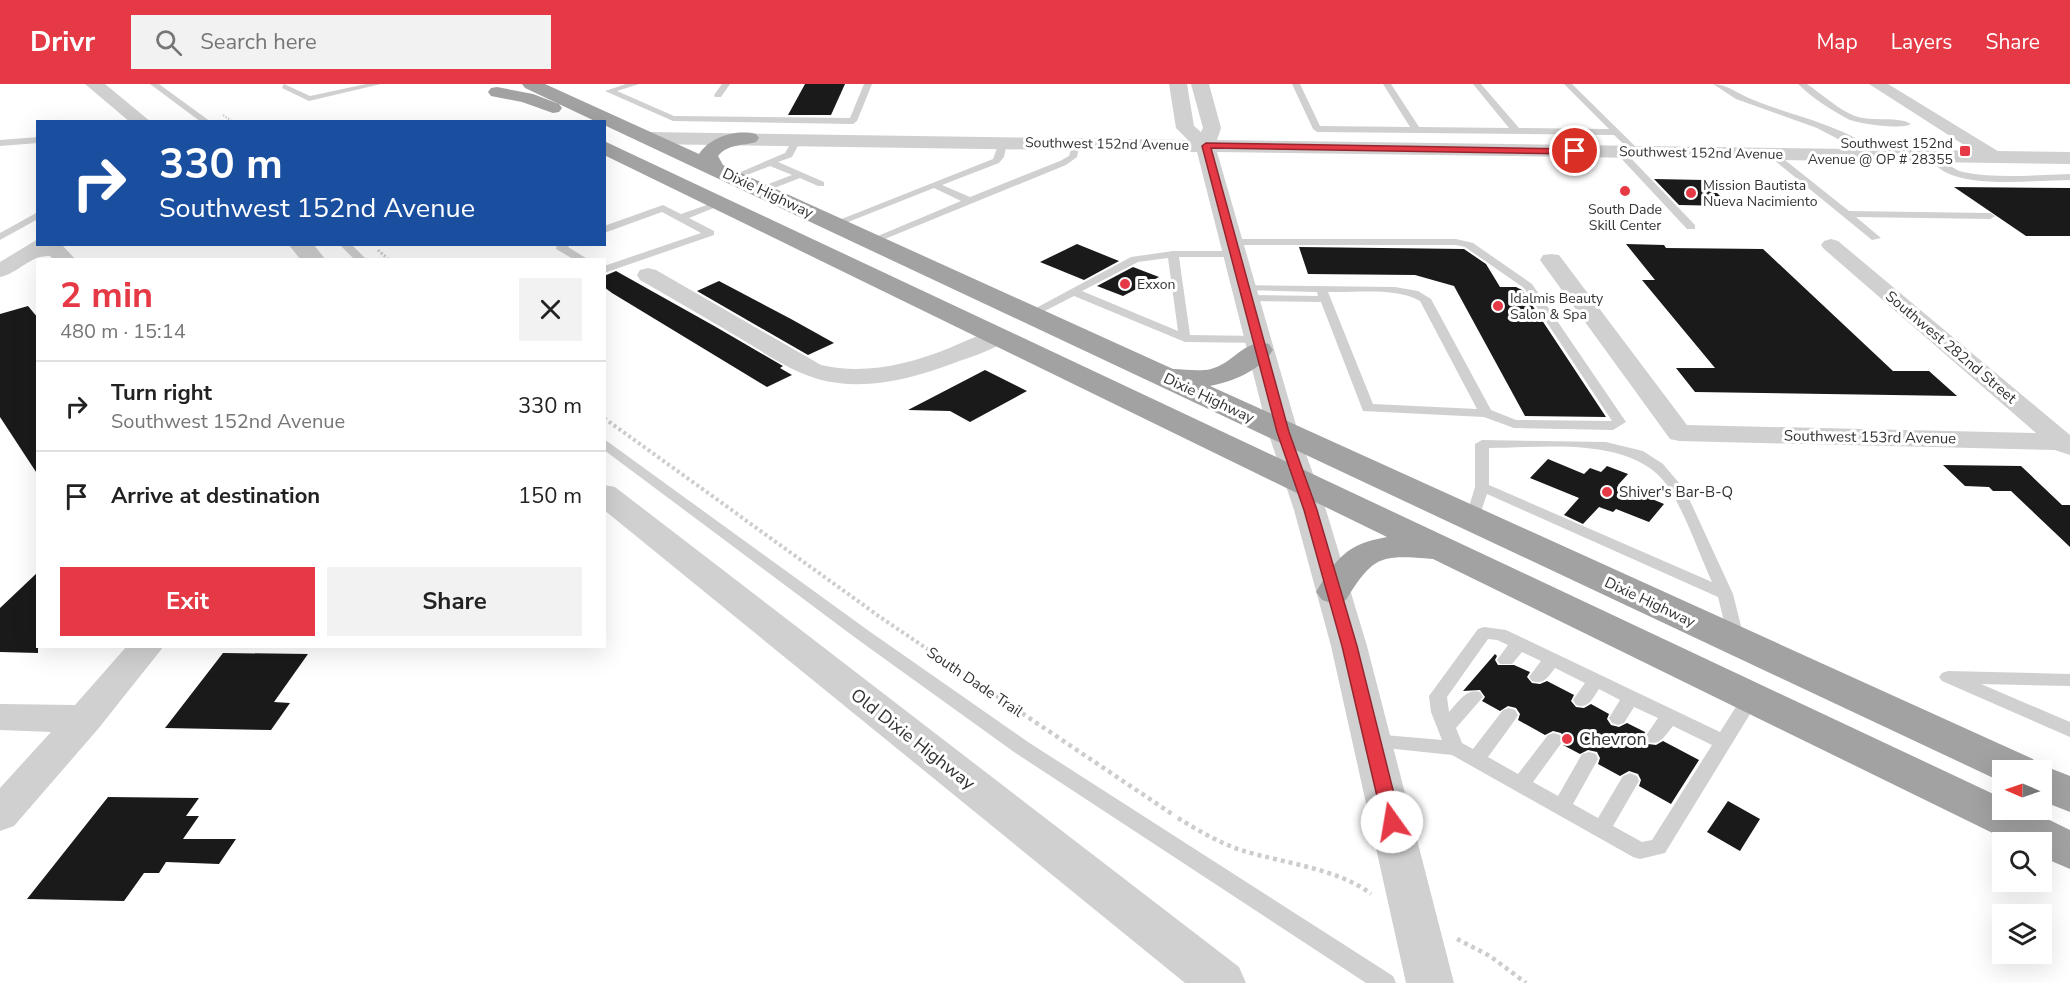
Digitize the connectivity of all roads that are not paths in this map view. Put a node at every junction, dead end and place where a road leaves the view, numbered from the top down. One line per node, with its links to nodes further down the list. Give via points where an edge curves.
1 (94, 84): 23 (street)
2 (154, 84): 24 (lane)
3 (333, 84): 4 (lane)
4 (343, 84)
5 (377, 84): 20 (lane, via 309,99)
6 (479, 84): 21 (highway)
7 (531, 84): 33 (highway, Dixie Highway)
8 (634, 84): 27 (lane, via 609,91 673,118)
9 (726, 84): 22 (lane)
10 (868, 84): 27 (lane, via 853,121)
11 (1178, 84): 12 (street); 43 (street, via 1185,128)
12 (1201, 84): 43 (street, via 1212,128)
13 (1296, 84): 29 (lane, via 1317,129)
14 (1387, 84): 30 (lane)
15 (1477, 84): 31 (lane)
16 (1568, 84): 32 (lane)
17 (1717, 84): 47 (lane, via 1750,103 1844,136)
18 (1802, 84): 28 (lane, via 1852,118)
19 (1877, 84): 49 (street)
20 (285, 86)
21 (497, 93): 25 (highway); 26 (highway, via 527,98)
22 (718, 95)
23 (139, 120)
24 (204, 120)
25 (550, 120)
26 (577, 120)
27 (771, 120): 34 (lane)
28 (1907, 124)
29 (1387, 130): 30 (lane); 44 (lane)
30 (1417, 130): 31 (lane)
31 (1516, 132): 32 (lane)
32 (1615, 132): 45 (lane)
33 (649, 138): 34 (street, Southwest 152nd Avenue); 37 (highway); 52 (highway, Dixie Highway)
34 (754, 138): 35 (street, Southwest 152nd Avenue); 52 (highway, via 713,148 708,156)
35 (798, 138): 39 (street, Southwest 152nd Avenue); 51 (lane, via 789,155)
36 (36, 140): 40 (lane)
37 (606, 142)
38 (606, 142): 59 (highway, via 638,148 739,194)
39 (1003, 142): 42 (street, Southwest 152nd Avenue); 56 (lane, via 996,161)
40 (0, 143)
41 (606, 143): 60 (highway, Dixie Highway)
42 (1077, 143): 43 (street, Southwest 152nd Avenue); 58 (lane, via 1076,152 1068,160)
43 (1206, 146): 44 (street, Southwest 152nd Avenue); 76 (street)
44 (1395, 149): 45 (street, Southwest 152nd Avenue)
45 (1629, 152): 46 (street, Southwest 152nd Avenue); 66 (lane)
46 (1772, 154): 47 (street, Southwest 152nd Avenue); 61 (lane)
47 (1875, 155): 48 (street, Southwest 152nd Avenue)
48 (1929, 156): 49 (street, Southwest 152nd Avenue); 54 (lane, via 1948,170 1969,175)
49 (1995, 157): 50 (street, Southwest 152nd Avenue)
50 (2070, 158)
51 (772, 163): 52 (lane); 53 (lane)
52 (724, 173): 57 (highway, Dixie Highway)
53 (800, 175): 55 (lane); 57 (lane)
54 (2070, 177)
55 (821, 184)
56 (934, 186): 58 (lane); 65 (lane)
57 (761, 190): 59 (highway, Dixie Highway)
58 (970, 201): 70 (lane)
59 (788, 202): 65 (highway, Dixie Highway)
60 (721, 203): 64 (lane); 90 (highway, Dixie Highway)
61 (1848, 214): 63 (lane); 69 (lane)
62 (36, 216): 68 (lane)
63 (1990, 216)
64 (681, 217): 67 (lane, via 663,208); 83 (lane, via 710,233)
65 (834, 224): 70 (highway, Dixie Highway)
66 (1691, 227)
67 (606, 229)
68 (0, 237)
69 (1876, 238)
70 (871, 241): 89 (highway, Dixie Highway)
71 (301, 246): 79 (street)
72 (346, 246): 80 (lane)
73 (562, 246): 81 (lane)
74 (1831, 246): 97 (street, Southwest 282nd Street)
75 (39, 247): 78 (street, via 56,250); 84 (street)
76 (1233, 248): 77 (lane); 87 (street); 94 (lane, via 1456,242 1469,245 1528,286 1619,422 1607,427 1514,424)
77 (1173, 254): 86 (lane, via 1135,259); 91 (lane)
78 (64, 258)
79 (313, 258)
80 (360, 258)
81 (580, 258)
82 (1551, 260): 97 (street, Southwest 153rd Avenue, via 1679,433)
83 (606, 269)
84 (0, 272)
85 (648, 275): 90 (street, via 823,374 853,377 905,372)
86 (1074, 292): 89 (lane); 91 (lane)
87 (1245, 292): 88 (lane); 92 (street)
88 (1323, 294): 94 (lane, via 1395,290 1425,299); 94 (lane, via 1368,408)
89 (1029, 315): 93 (highway, Dixie Highway)
90 (999, 336): 95 (highway, via 1025,334 1216,420); 98 (highway, Dixie Highway)
91 (1185, 338): 92 (lane)
92 (1259, 345): 93 (highway, via 1242,366 1219,377); 95 (street)
93 (1160, 376): 95 (highway, Dixie Highway)
94 (1486, 413)
95 (1283, 432): 98 (street); 101 (highway, Dixie Highway)
96 (606, 444): 146 (lane, via 880,648 1021,747)
97 (2066, 445)
98 (1300, 479): 102 (highway, Dixie Highway); 103 (street); 122 (highway, via 1354,486 1387,498 1816,698)
99 (1482, 487): 101 (lane); 104 (lane); 104 (lane, via 1482,444 1606,446 1638,454 1658,466 1678,490)
100 (606, 496): 145 (street, Old Dixie Highway)
101 (1472, 520): 105 (highway, Dixie Highway)
102 (1447, 550): 103 (highway, via 1413,547 1374,551 1349,568); 113 (highway, Dixie Highway)
103 (1334, 592): 127 (street)
104 (1725, 594): 105 (lane)
105 (1737, 642): 122 (highway, Dixie Highway)
106 (1519, 643): 108 (lane); 109 (lane); 123 (lane, via 1500,634 1484,633 1438,696)
107 (145, 648): 121 (street)
108 (1553, 659): 110 (lane); 111 (lane)
109 (1506, 660)
110 (1538, 677)
111 (1596, 680): 115 (lane); 116 (lane)
112 (2070, 680): 124 (lane, via 1948,677)
113 (1752, 696): 128 (lane); 138 (highway, Dixie Highway)
114 (1474, 697): 123 (lane)
115 (1631, 697): 118 (lane); 120 (lane)
116 (1582, 700)
117 (1509, 715): 130 (lane)
118 (1670, 716): 125 (lane); 128 (lane)
119 (0, 717): 121 (street)
120 (1618, 718)
121 (85, 719): 139 (street)
122 (1917, 724): 132 (highway, Dixie Highway)
123 (1446, 727): 129 (lane)
124 (2070, 730)
125 (1654, 737)
126 (1554, 740): 134 (lane)
127 (1373, 741): 129 (lane); 147 (street)
128 (1723, 742): 143 (lane, via 1658,847 1640,851)
129 (1455, 748): 130 (lane)
130 (1476, 759): 134 (lane)
131 (1589, 759): 137 (lane)
132 (1994, 760)
133 (1630, 781): 143 (lane)
134 (1521, 785): 137 (lane)
135 (2052, 787): 136 (highway)
136 (2070, 795)
137 (1561, 807): 143 (lane)
138 (1992, 812)
139 (0, 815)
140 (2008, 820): 144 (highway, Dixie Highway)
141 (2029, 820): 142 (highway)
142 (2070, 828)
143 (1601, 830)
144 (2070, 850)
145 (1222, 983)
146 (1385, 983)
147 (1430, 983)

